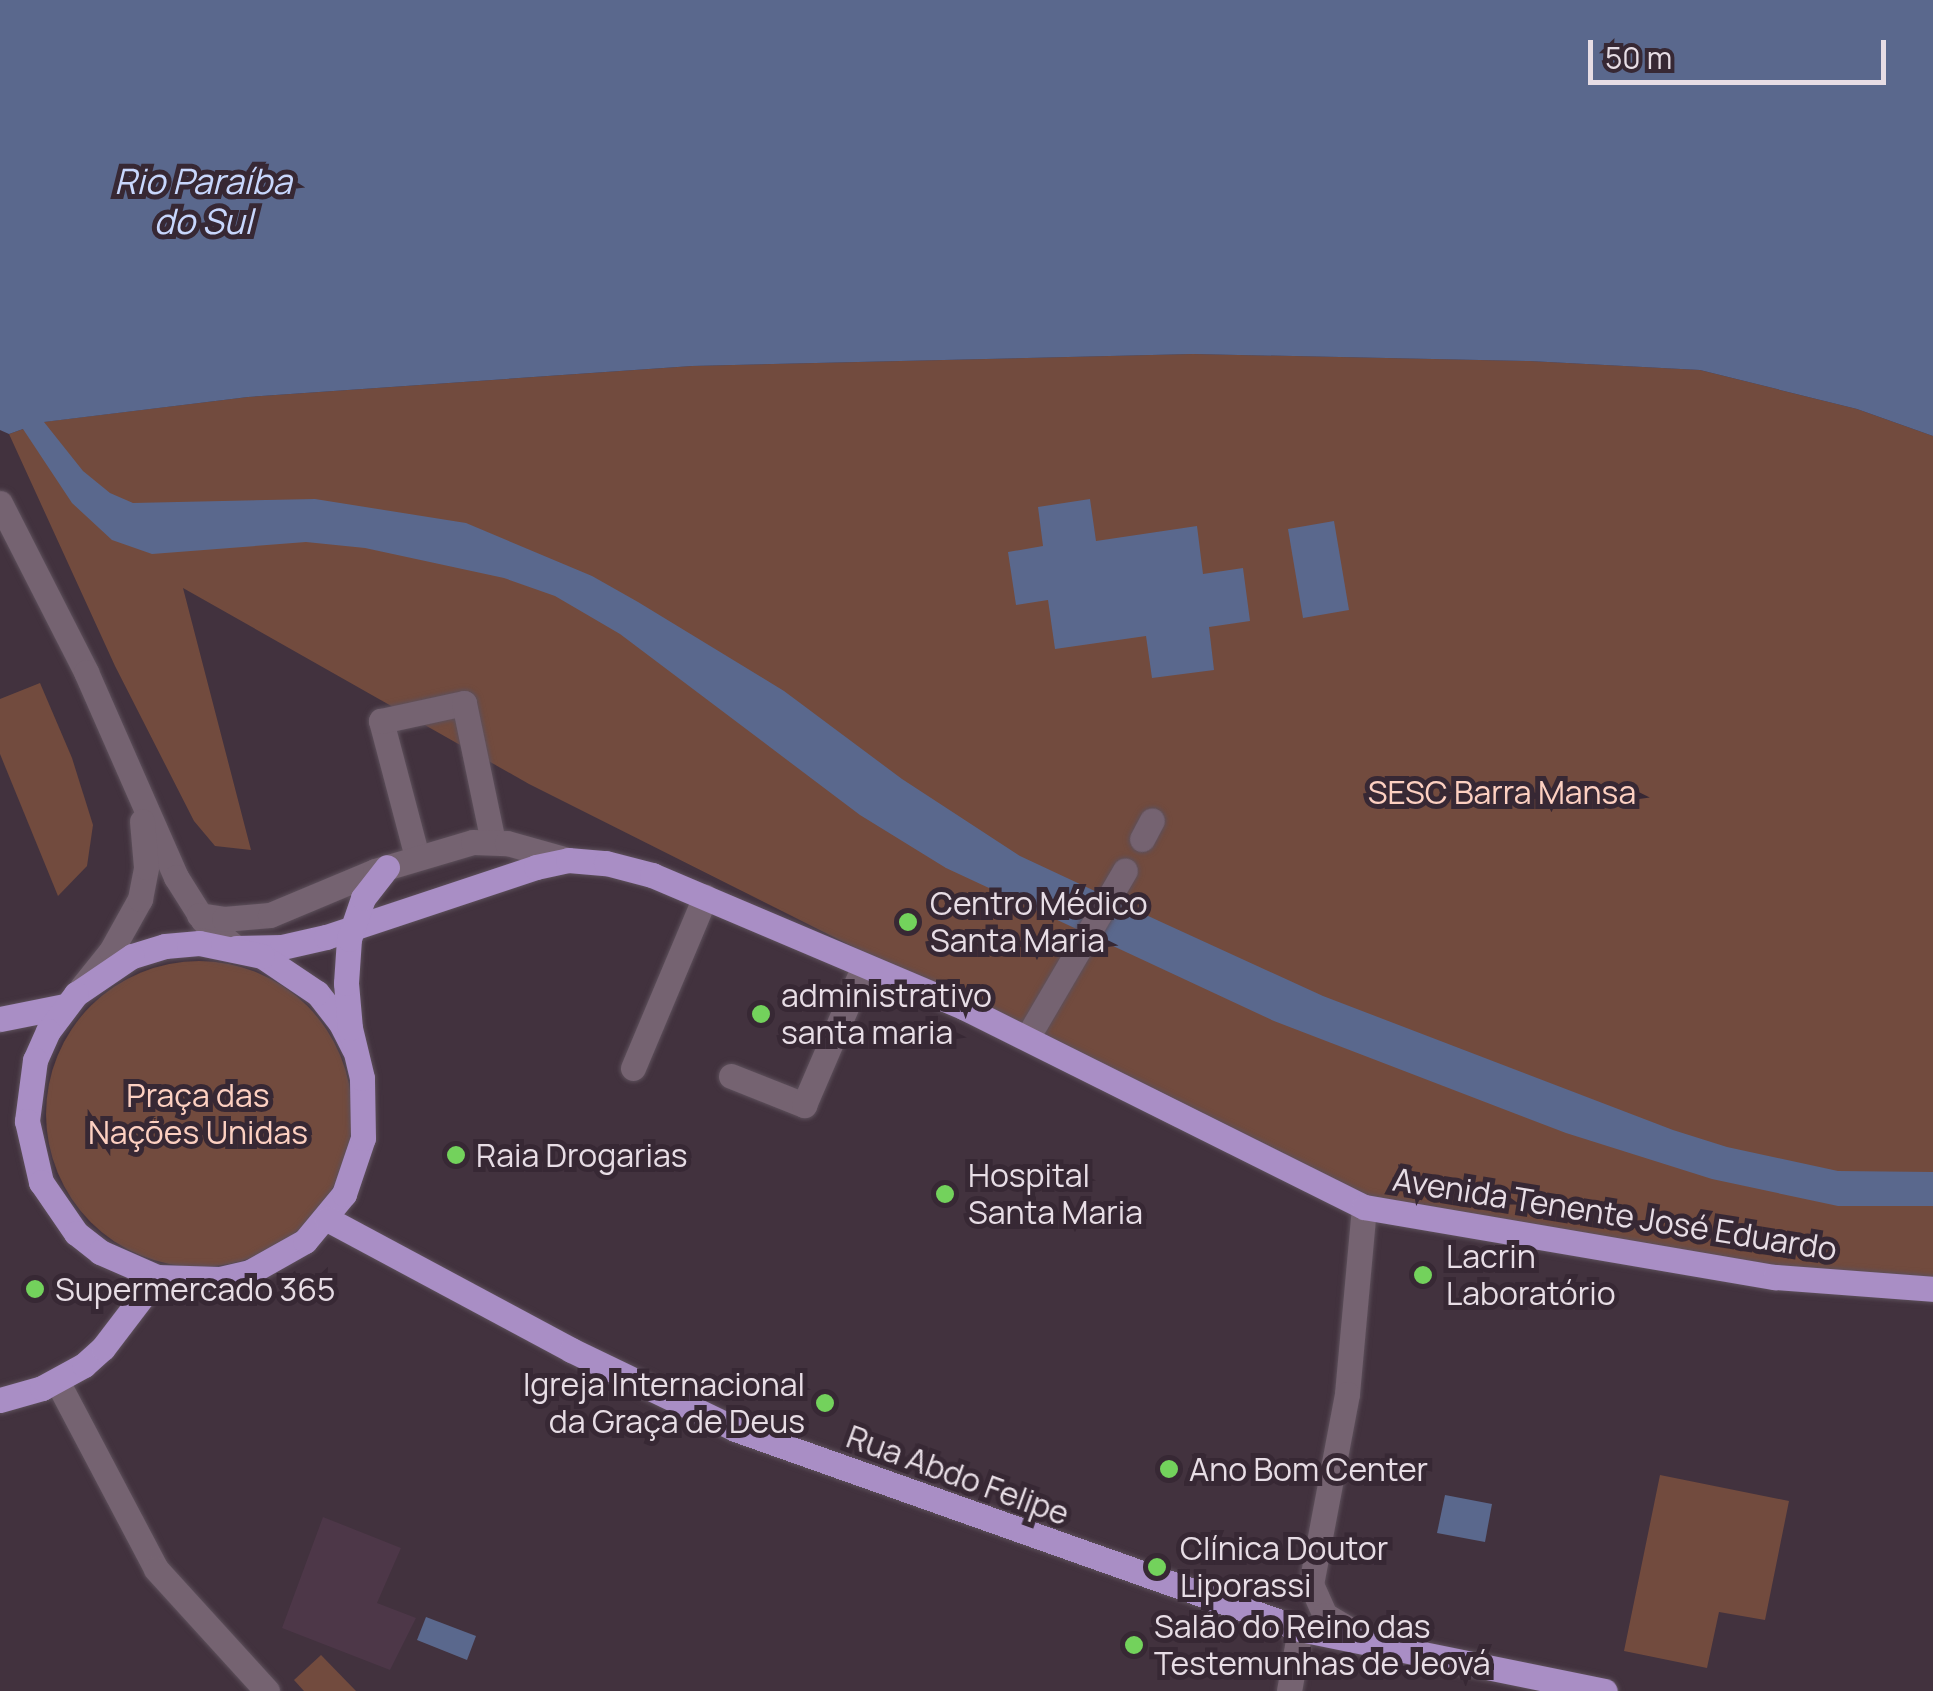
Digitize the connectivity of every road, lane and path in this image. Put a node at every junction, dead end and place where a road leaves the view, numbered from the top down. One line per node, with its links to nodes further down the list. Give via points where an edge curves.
1 (0, 504): 2 (street)
2 (133, 777): 9 (street); 13 (street, via 146,841 140,900 111,951)
3 (493, 842): 4 (street); 4 (street, via 464,703 382,721); 5 (street)
4 (416, 857): 6 (street)
5 (568, 860): 8 (main road, Avenida Tenente José Eduardo, via 652,874); 10 (main road, Avenida Tenente José Eduardo)
6 (388, 867): 9 (street, via 270,914); 10 (main road, via 363,898)
7 (1120, 879): 15 (street)
8 (705, 897): 12 (main road, Avenida Tenente José Eduardo); 17 (street)
9 (199, 915): 11 (street)
10 (350, 930): 11 (main road, Avenida Tenente José Eduardo, via 282,947); 16 (main road, via 346,984)
11 (236, 948): 13 (main road, via 199,943 132,956); 16 (main road, via 300,978 332,1010)
12 (864, 966): 15 (main road, Avenida Tenente José Eduardo); 18 (street, via 804,1106)
13 (71, 1000): 14 (main road); 21 (main road, via 35,1060 27,1121 32,1152 49,1195 76,1233 100,1252)
14 (0, 1019)
15 (1027, 1038): 19 (main road, Avenida Tenente José Eduardo)
16 (354, 1049): 20 (main road, via 362,1078 363,1138 350,1180)
17 (633, 1068)
18 (730, 1076)
19 (1364, 1207): 22 (main road, Avenida Tenente José Eduardo, via 1776,1277); 26 (street, via 1347,1394 1311,1584 1325,1615)
20 (327, 1218): 21 (main road, via 305,1241 250,1272 188,1281); 25 (main road, Rua Abdo Felipe, via 570,1350 735,1429)
21 (157, 1277): 23 (main road, via 102,1348)
22 (1933, 1289)
23 (57, 1381): 24 (main road); 27 (street, via 156,1569)
24 (0, 1400)
25 (1300, 1629): 26 (main road, Rua Abdo Felipe); 28 (street)
26 (1375, 1644): 29 (main road, Rua Abdo Felipe)
27 (267, 1691)
28 (1289, 1691)
29 (1605, 1691)

